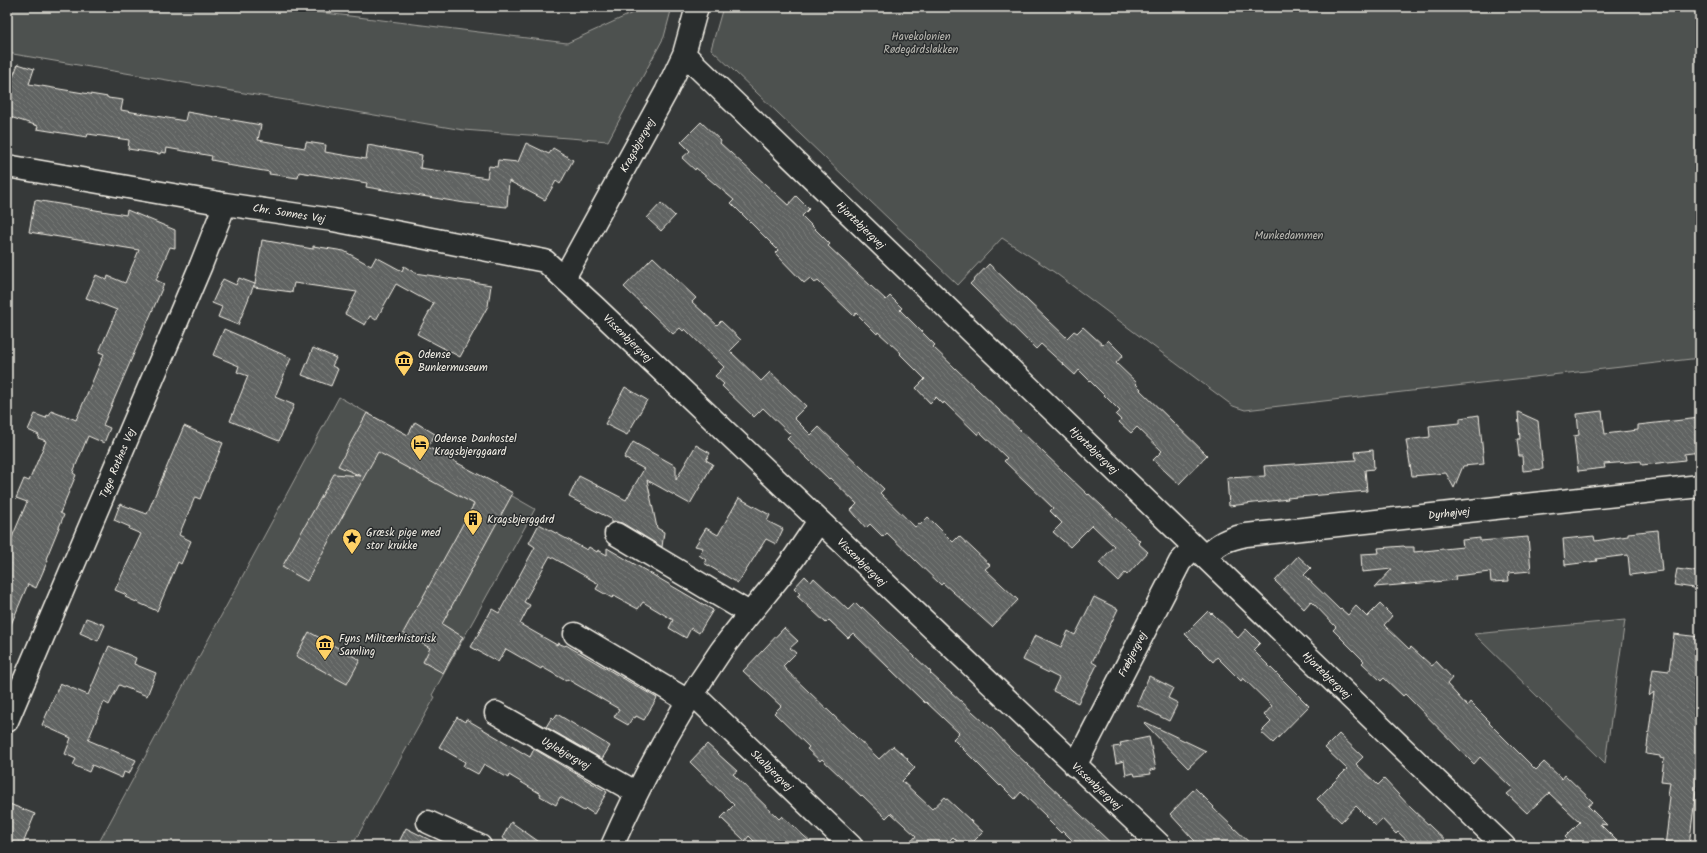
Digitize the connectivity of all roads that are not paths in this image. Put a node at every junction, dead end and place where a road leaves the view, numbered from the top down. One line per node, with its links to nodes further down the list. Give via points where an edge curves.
1 (697, 7): 2 (street, Kragsbjergvej)
2 (684, 54): 5 (street, Kragsbjergvej, via 666,92); 9 (street, Hjortebjergvej)
3 (7, 166): 4 (street, Chr. Sonnes Vej)
4 (225, 204): 5 (street, Chr. Sonnes Vej, via 333,220 544,261); 14 (street, Tyge Rothes Vej)
5 (564, 278): 7 (street, Vissenbjergvej)
6 (1700, 486): 9 (street, Dyrhøjvej, via 1246,535 1228,539)
7 (819, 521): 10 (street, via 786,568); 15 (street, Vissenbjergvej)
8 (616, 534): 10 (street)
9 (1199, 552): 15 (street, Frøbjergvej, via 1180,562); 22 (street, Hjortebjergvej)
10 (749, 613): 12 (street)
11 (575, 634): 12 (street)
12 (690, 698): 16 (street); 20 (street, Skalbjergvej)
13 (496, 713): 16 (street, Uglebjergvej)
14 (7, 722)
15 (1075, 766): 21 (street, Vissenbjergvej)
16 (637, 793): 19 (street)
17 (428, 822): 18 (street)
18 (480, 846)
19 (612, 846)
20 (851, 846)
21 (1161, 846)
22 (1504, 846)

